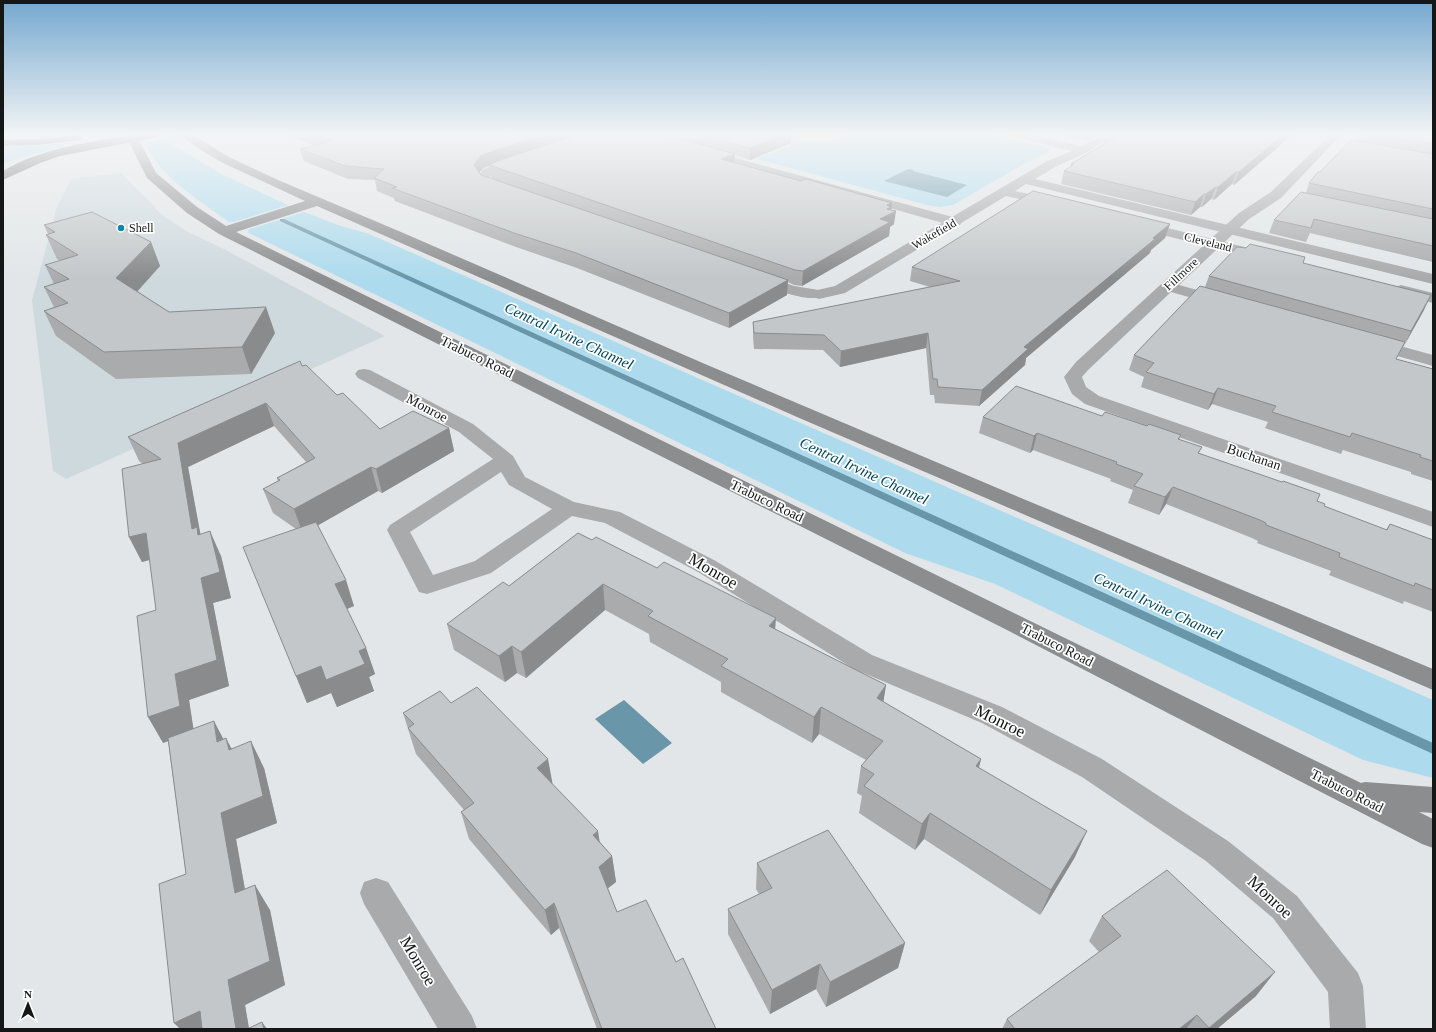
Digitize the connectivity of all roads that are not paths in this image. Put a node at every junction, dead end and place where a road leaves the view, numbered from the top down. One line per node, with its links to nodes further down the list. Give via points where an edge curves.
1 (159, 182): 17 (main road, Trabuco Road, via 192,210)
2 (272, 182): 12 (main road)
3 (486, 182): 10 (street)
4 (811, 182): 14 (street)
5 (1022, 182): 8 (street, Wakefield)
6 (1034, 182): 16 (street, Cleveland)
7 (1289, 182): 9 (street, Fillmore)
8 (1006, 192): 13 (street); 14 (street, Wakefield)
9 (1276, 194): 11 (street); 16 (street, Fillmore)
10 (521, 195)
11 (1291, 198)
12 (317, 202): 17 (main road); 33 (main road, via 926,467)
13 (1067, 207)
14 (955, 222): 20 (street, Wakefield, via 840,290 819,294 791,290)
15 (1129, 222): 18 (street, Cleveland)
16 (1229, 230): 18 (street, Fillmore); 21 (street, Cleveland)
17 (224, 231): 34 (main road, Trabuco Road, via 1007,619)
18 (1214, 244): 19 (street, Cleveland); 22 (street, Fillmore)
19 (1274, 259)
20 (750, 276)
21 (1433, 279)
22 (1167, 286): 25 (street); 29 (street, Fillmore, via 1082,366 1073,377)
23 (1388, 287): 24 (street)
24 (1433, 298)
25 (1236, 306)
26 (1357, 340): 27 (street)
27 (1433, 361)
28 (364, 374): 30 (street, Monroe, via 466,428)
29 (1078, 390): 32 (street, Buchanan, via 1092,400 1118,410)
30 (506, 460): 31 (street, Monroe, via 516,481); 31 (street, via 398,530 427,586 483,567)
31 (568, 508): 39 (street, Monroe, via 612,517 706,566 863,662 992,715 1092,768 1210,846 1285,907 1345,986)
32 (1433, 520)
33 (1433, 680)
34 (1355, 795): 35 (main road); 36 (main road, Trabuco Road)
35 (1433, 800)
36 (1433, 834)
37 (376, 893): 38 (street, Monroe)
38 (459, 1029)
39 (1348, 1029)

